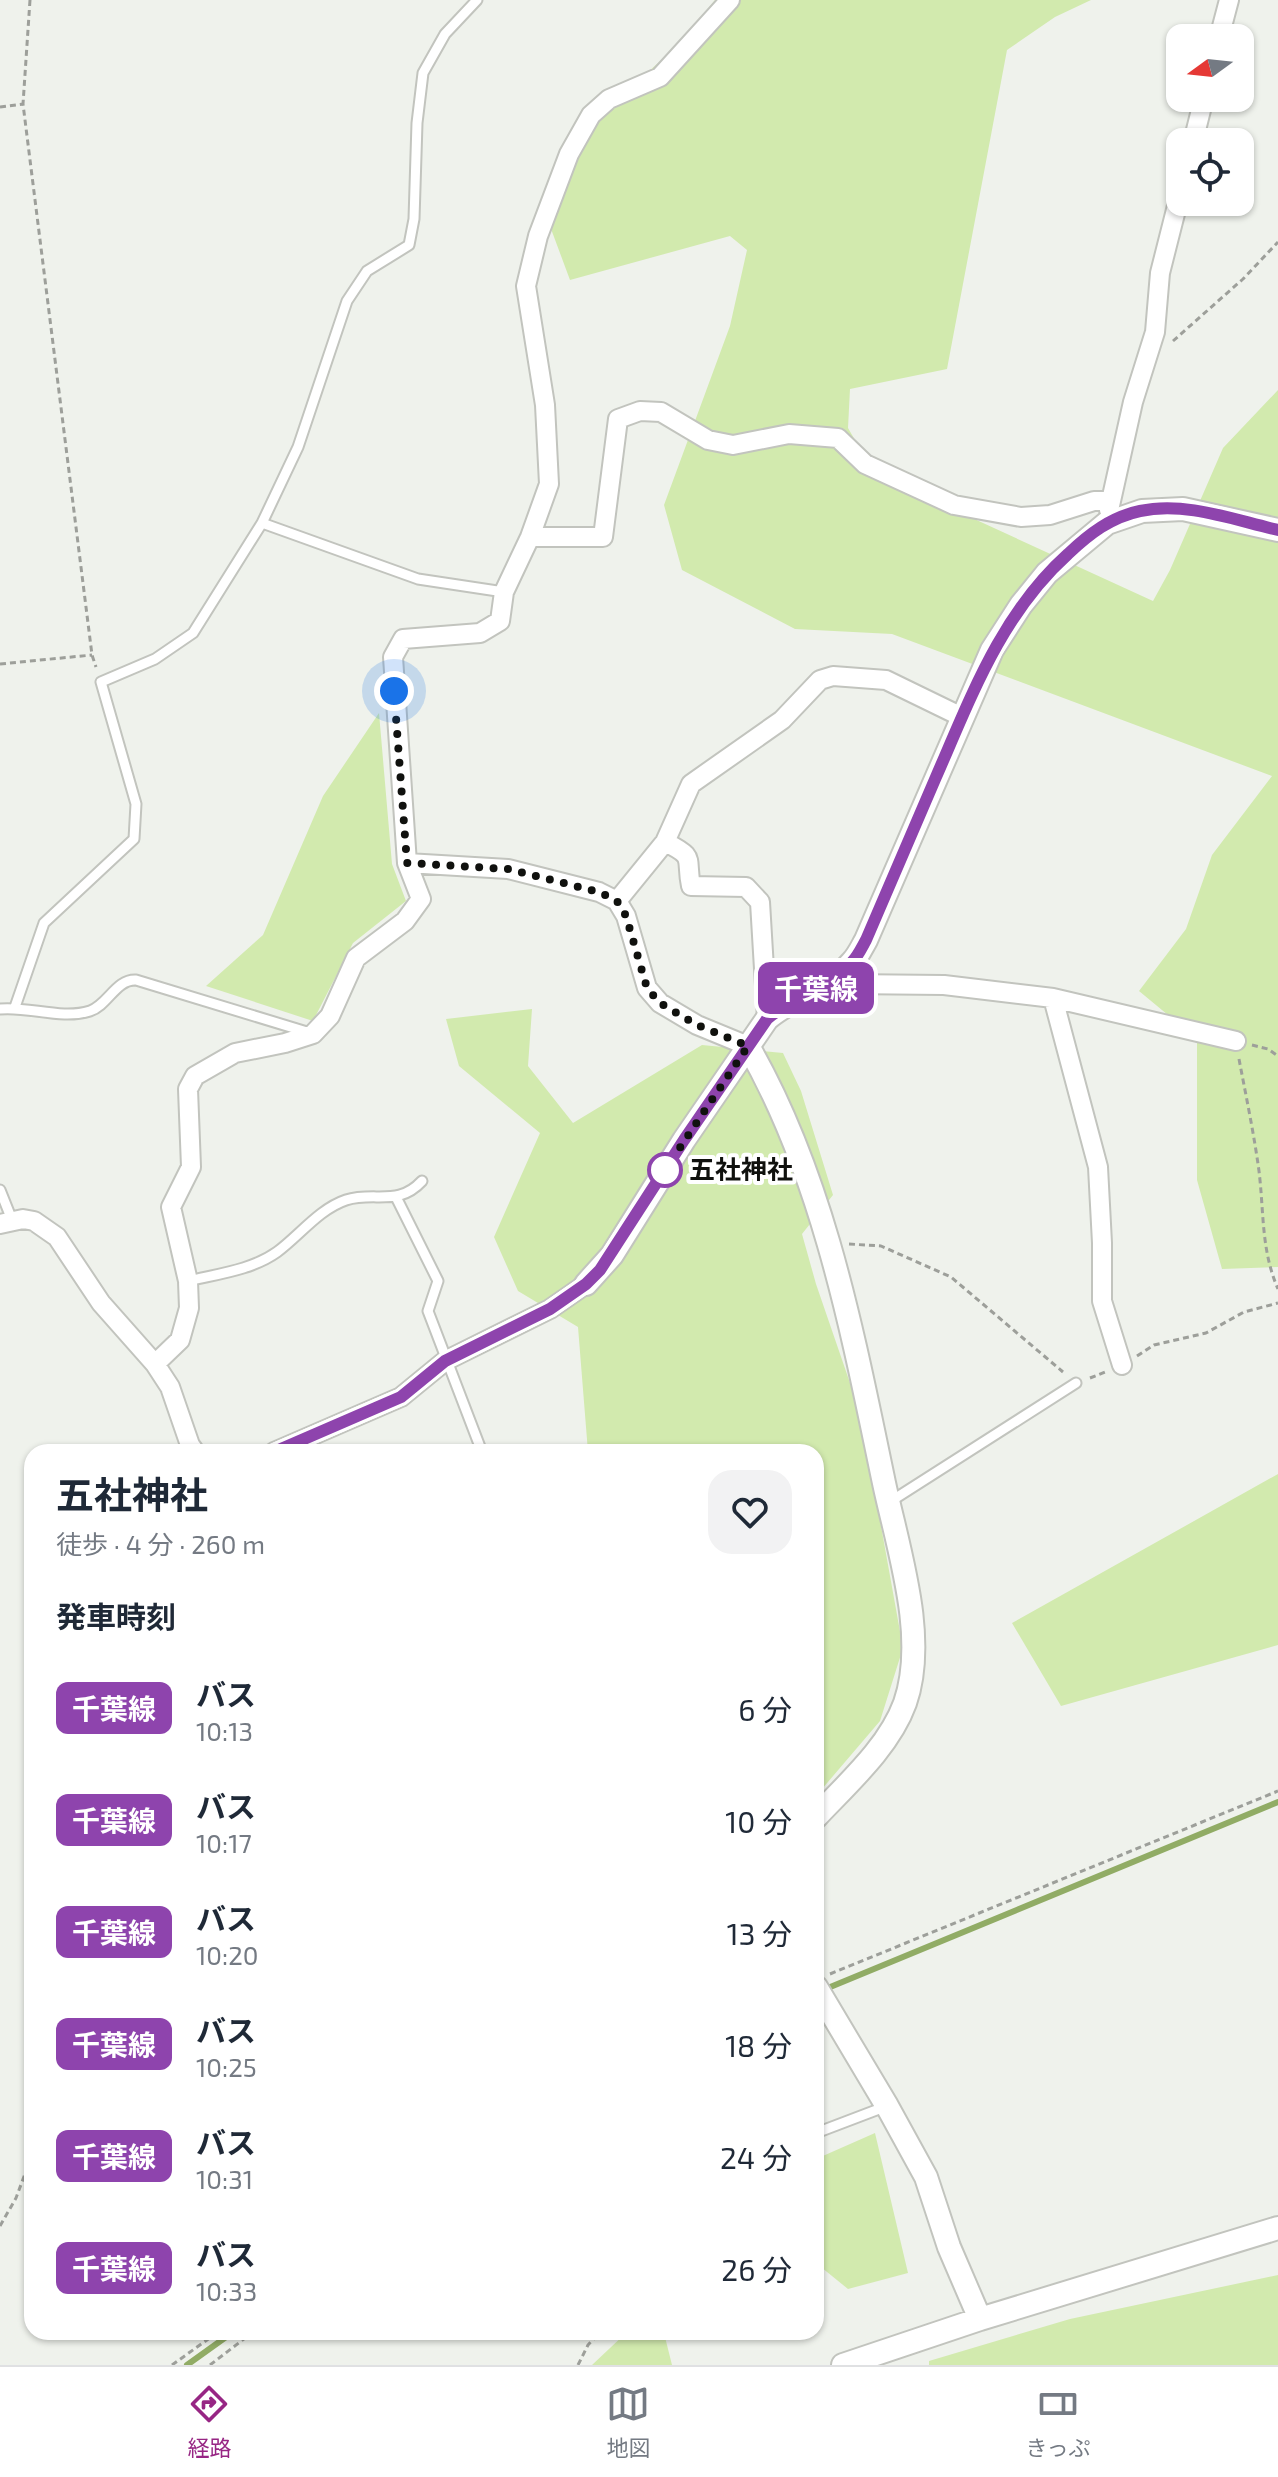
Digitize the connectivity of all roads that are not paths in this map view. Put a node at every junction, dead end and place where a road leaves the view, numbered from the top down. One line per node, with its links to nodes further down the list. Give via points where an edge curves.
1 (477, 0): 7 (lane, via 445,34 423,73 409,245 367,271 347,301 298,447)
2 (730, 0): 9 (street, via 660,77 609,99 591,115 569,154 538,236 526,286 545,405 549,484)
3 (1229, 0): 4 (street)
4 (1223, 24)
5 (1174, 216): 6 (street, via 1160,273 1155,332)
6 (1109, 512): 8 (street, via 1183,509); 9 (street, via 1094,501 1050,515 1021,517 954,505 865,464 838,438 789,434 733,445 708,440 661,412 640,411 618,419 603,537); 11 (street, via 1021,605 992,650)
7 (262, 523): 10 (lane, via 418,579); 17 (lane, via 193,633 155,659 101,682 136,804 134,839 44,923)
8 (1278, 530)
9 (530, 537): 10 (street)
10 (504, 592): 13 (street, via 500,621 480,633 403,639 393,657)
11 (962, 717): 12 (street, via 886,680 820,680 782,720 691,784); 15 (street, via 866,940)
12 (665, 842): 14 (street); 19 (street, via 688,857 691,886 746,887 760,902)
13 (407, 863): 14 (street, via 508,869); 20 (street, via 421,899 405,921 356,958 330,1016)
14 (617, 901): 22 (street, via 647,988 660,1003)
15 (833, 978): 16 (street, via 845,984 944,985); 19 (street)
16 (1053, 998): 21 (street); 31 (street, via 1098,1167 1102,1301)
17 (15, 1007): 18 (lane); 20 (lane, via 74,1015 104,1004 128,979)
18 (0, 1009)
19 (767, 1019): 22 (street)
20 (313, 1034): 27 (street, via 235,1053 195,1076 188,1089 191,1167 171,1207)
21 (1236, 1041)
22 (748, 1046): 28 (street, via 612,1255); 36 (street, via 774,1091 830,1246)
23 (422, 1181): 25 (lane)
24 (0, 1190): 26 (lane)
25 (396, 1197): 27 (lane, via 347,1200 266,1258); 29 (lane, via 438,1281 428,1311)
26 (6, 1222): 30 (street, via 34,1221 57,1237 101,1303)
27 (188, 1281): 30 (street, via 186,1325 180,1340)
28 (586, 1284): 29 (street, via 550,1309)
29 (445, 1361): 34 (street, via 401,1397); 35 (lane)
30 (155, 1364): 33 (street, via 170,1387)
31 (1122, 1365)
32 (1076, 1383): 36 (lane)
33 (190, 1444)
34 (292, 1444)
35 (479, 1444)
36 (888, 1503): 37 (street, via 912,1616 913,1660 905,1701 891,1734)
37 (824, 1808)
38 (824, 1989): 39 (street)
39 (887, 2106): 40 (lane); 42 (street, via 926,2177)
40 (824, 2130)
41 (1278, 2228): 42 (street)
42 (980, 2319): 43 (street)
43 (843, 2365)

